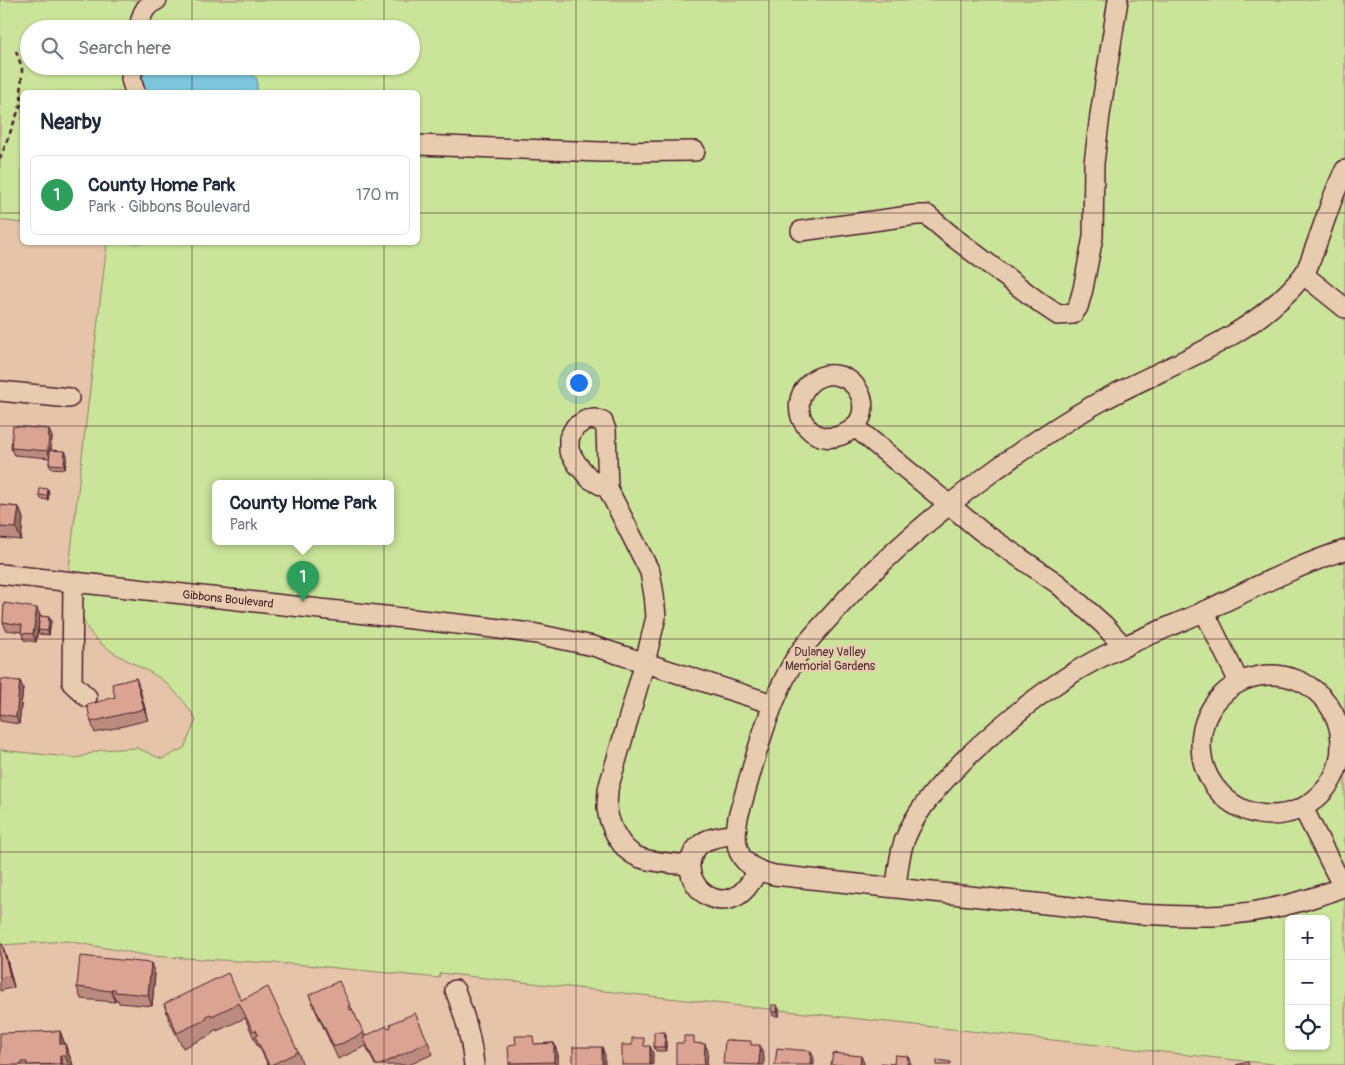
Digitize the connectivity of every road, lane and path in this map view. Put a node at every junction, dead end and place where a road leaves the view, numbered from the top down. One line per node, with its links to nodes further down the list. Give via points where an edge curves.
1 (157, 0): 3 (street, via 147,5)
2 (1118, 0): 15 (street, via 1094,163 1093,237 1078,307 1072,314 1058,315 1050,310 927,215)
3 (141, 20)
4 (15, 48): 5 (path)
5 (20, 62)
6 (22, 75): 8 (path)
7 (132, 75): 9 (street)
8 (21, 90)
9 (134, 90)
10 (20, 107): 13 (path)
11 (420, 145): 12 (street, via 601,152)
12 (695, 151)
13 (0, 159)
14 (1345, 170): 16 (street)
15 (801, 231)
16 (1304, 275): 17 (street); 22 (street, via 1270,310 1246,327 1070,419)
17 (1345, 308)
18 (0, 391): 19 (street)
19 (69, 398)
20 (856, 427): 22 (street)
21 (608, 489): 28 (street, via 650,572 656,617)
22 (948, 505): 27 (street, via 1058,584); 31 (street, via 902,542 818,630 795,659)
23 (1345, 550): 26 (street, via 1282,574)
24 (0, 574): 25 (street, Gibbons Boulevard)
25 (73, 583): 28 (street, Gibbons Boulevard, via 537,634); 30 (street, via 72,683)
26 (1204, 611): 27 (street); 29 (street)
27 (1124, 647): 36 (street, via 1074,672 1033,700 989,736 945,779 905,839)
28 (645, 662): 31 (street, Gibbons Boulevard); 34 (street, via 608,789 607,808 616,835 625,848 653,861)
29 (1239, 682): 32 (street, via 1260,676 1295,679 1310,686 1332,710 1339,726 1339,764 1319,797); 32 (street, via 1213,706 1203,726 1200,745 1209,778 1217,791 1244,810 1263,815)
30 (88, 697)
31 (773, 704): 33 (street)
32 (1303, 808): 37 (street)
33 (735, 834): 34 (street, via 702,843 693,852); 35 (street, via 736,846 744,860)
34 (689, 864): 35 (street, via 698,888 707,896 720,900 735,897 746,889)
35 (758, 871): 36 (street)
36 (896, 887): 37 (street, via 1138,914 1186,916 1260,911)
37 (1344, 887)
38 (456, 990): 39 (street, via 471,1038)
39 (474, 1065)

